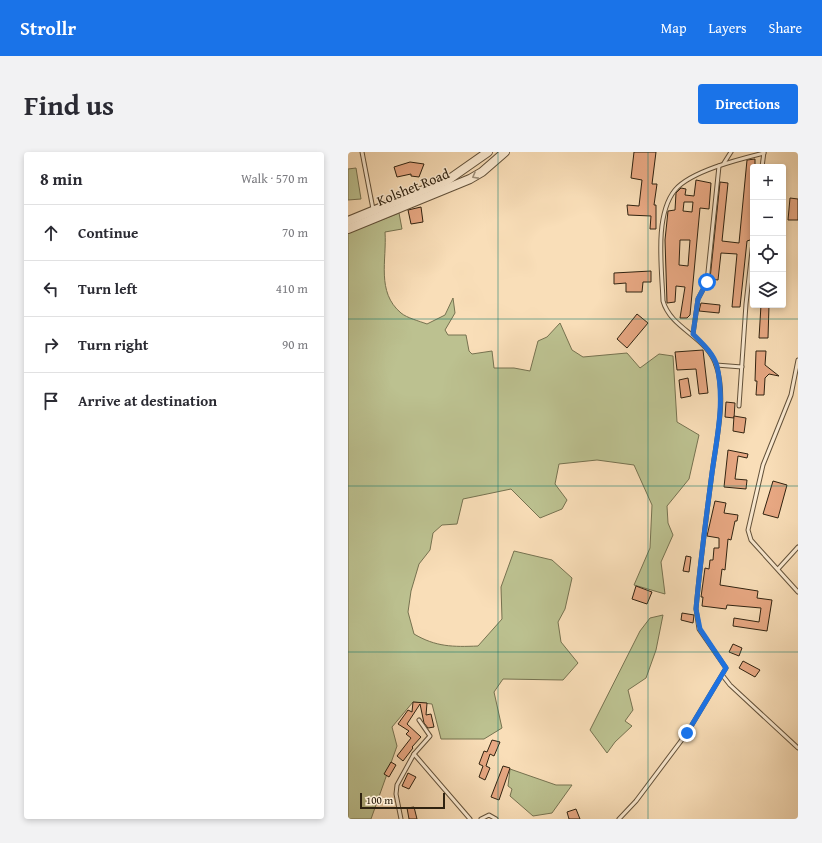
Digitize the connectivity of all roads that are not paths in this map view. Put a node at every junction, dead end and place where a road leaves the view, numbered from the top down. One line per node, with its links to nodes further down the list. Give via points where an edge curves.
1 (362, 152): 10 (lane)
2 (488, 152): 9 (street, Kolshet Road)
3 (505, 152): 9 (street, Kolshet Road, one-way to 9, via 470,179)
4 (731, 152): 6 (lane)
5 (764, 152): 6 (lane); 7 (lane)
6 (724, 163): 8 (lane)
7 (762, 164)
8 (718, 166): 14 (lane, via 707,282 698,299); 14 (lane, via 684,182 675,190 670,197 663,220 663,300 671,318)
9 (449, 183): 10 (street, Kolshet Road)
10 (375, 214): 11 (street, Kolshet Road); 12 (street, Kolshet Road)
11 (348, 220)
12 (348, 229)
13 (750, 269): 17 (lane)
14 (693, 334): 16 (lane, via 705,346)
15 (798, 360): 20 (lane, via 791,395 763,465 748,530 752,540)
16 (716, 365): 17 (lane); 22 (lane, via 721,408 696,609 700,629 726,668)
17 (742, 367): 18 (lane)
18 (739, 406)
19 (798, 547): 20 (lane)
20 (778, 569): 21 (lane)
21 (798, 592)
22 (723, 676): 24 (lane); 30 (lane, via 687,733 636,801)
23 (419, 720): 25 (lane, via 430,736)
24 (798, 748)
25 (414, 754): 26 (lane, via 397,785 396,794); 27 (lane)
26 (401, 819)
27 (470, 819)
28 (481, 819): 29 (lane, via 489,815)
29 (496, 819)
30 (619, 819)

